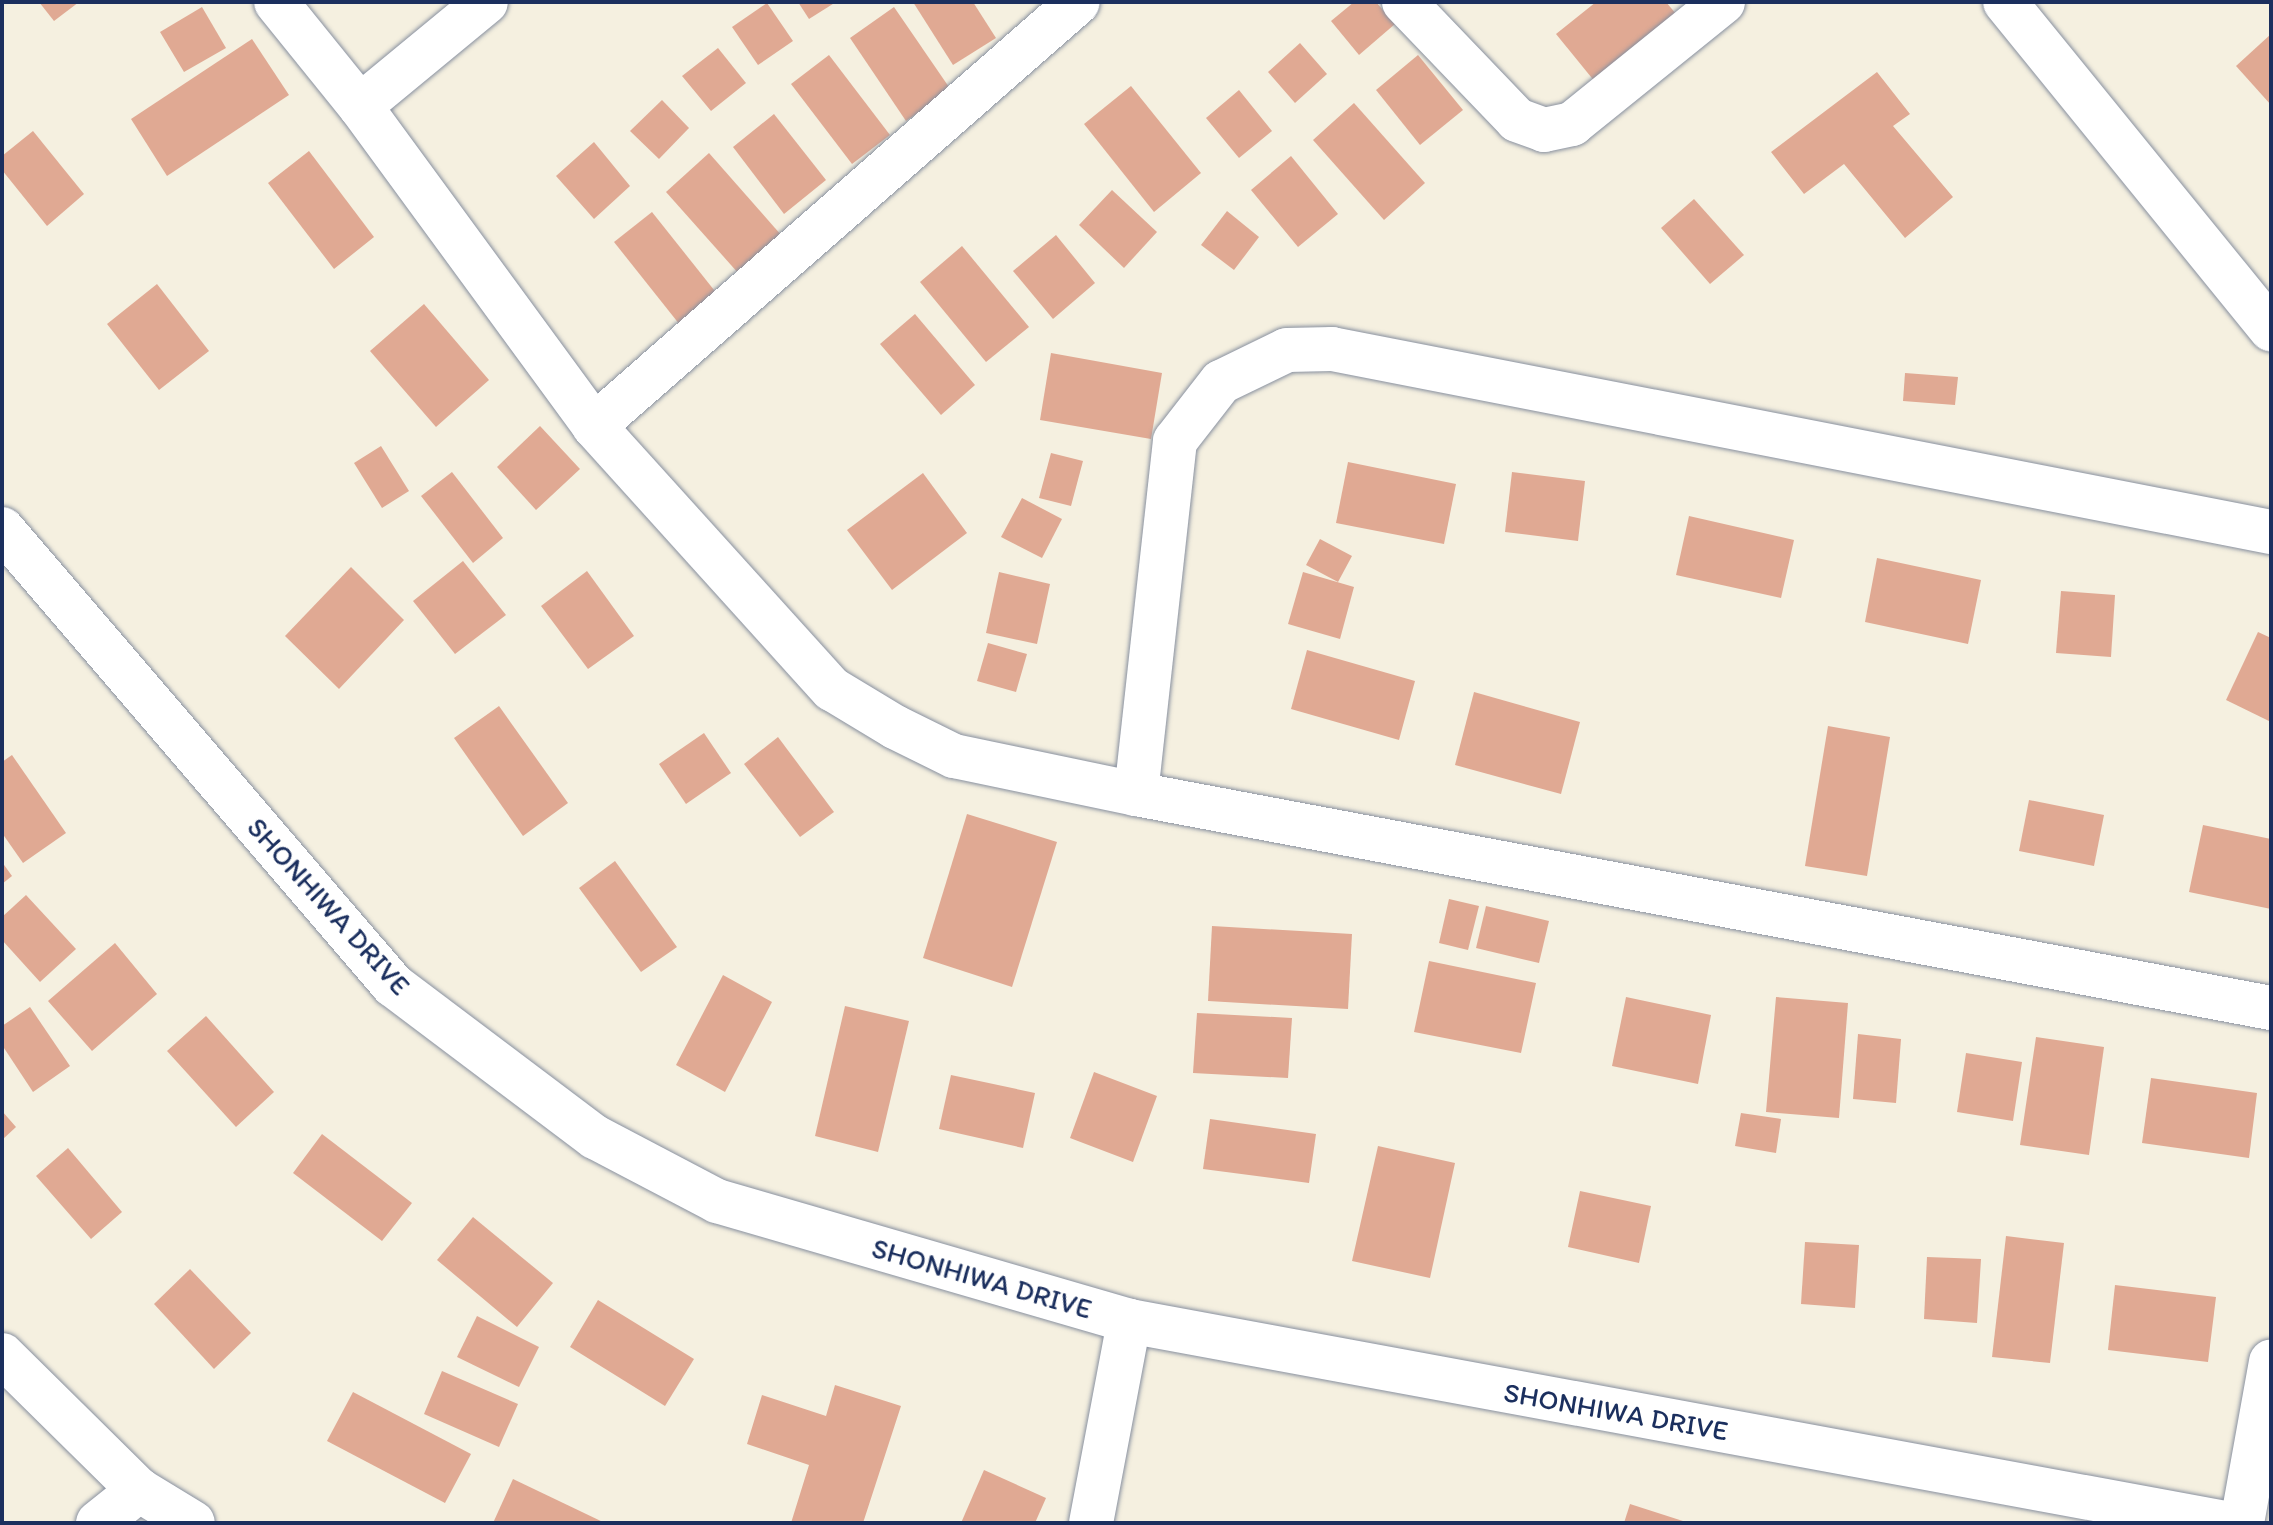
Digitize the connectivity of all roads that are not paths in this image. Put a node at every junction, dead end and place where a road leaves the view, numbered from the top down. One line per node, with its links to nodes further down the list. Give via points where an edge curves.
1 (276, 2): 7 (street)
2 (486, 2): 7 (street)
3 (1078, 2): 9 (street)
4 (1404, 2): 5 (street, via 1517,120 1544,130 1572,124)
5 (1723, 2)
6 (2005, 2): 8 (street)
7 (360, 106): 9 (street)
8 (2271, 329)
9 (594, 426): 12 (street, via 832,689 954,756)
10 (2, 529): 14 (street, SHONHIWA DRIVE, via 393,985 595,1137 717,1201)
11 (2271, 532): 12 (street, via 1332,349 1287,350 1221,382 1175,441)
12 (1136, 794): 13 (street)
13 (2271, 1008)
14 (1129, 1321): 20 (street); 21 (street, SHONHIWA DRIVE)
15 (2, 1355): 17 (street)
16 (2271, 1362): 22 (street)
17 (139, 1490): 18 (street); 19 (street)
18 (98, 1523)
19 (193, 1523)
20 (1091, 1523)
21 (2225, 1523)
22 (2242, 1523)

